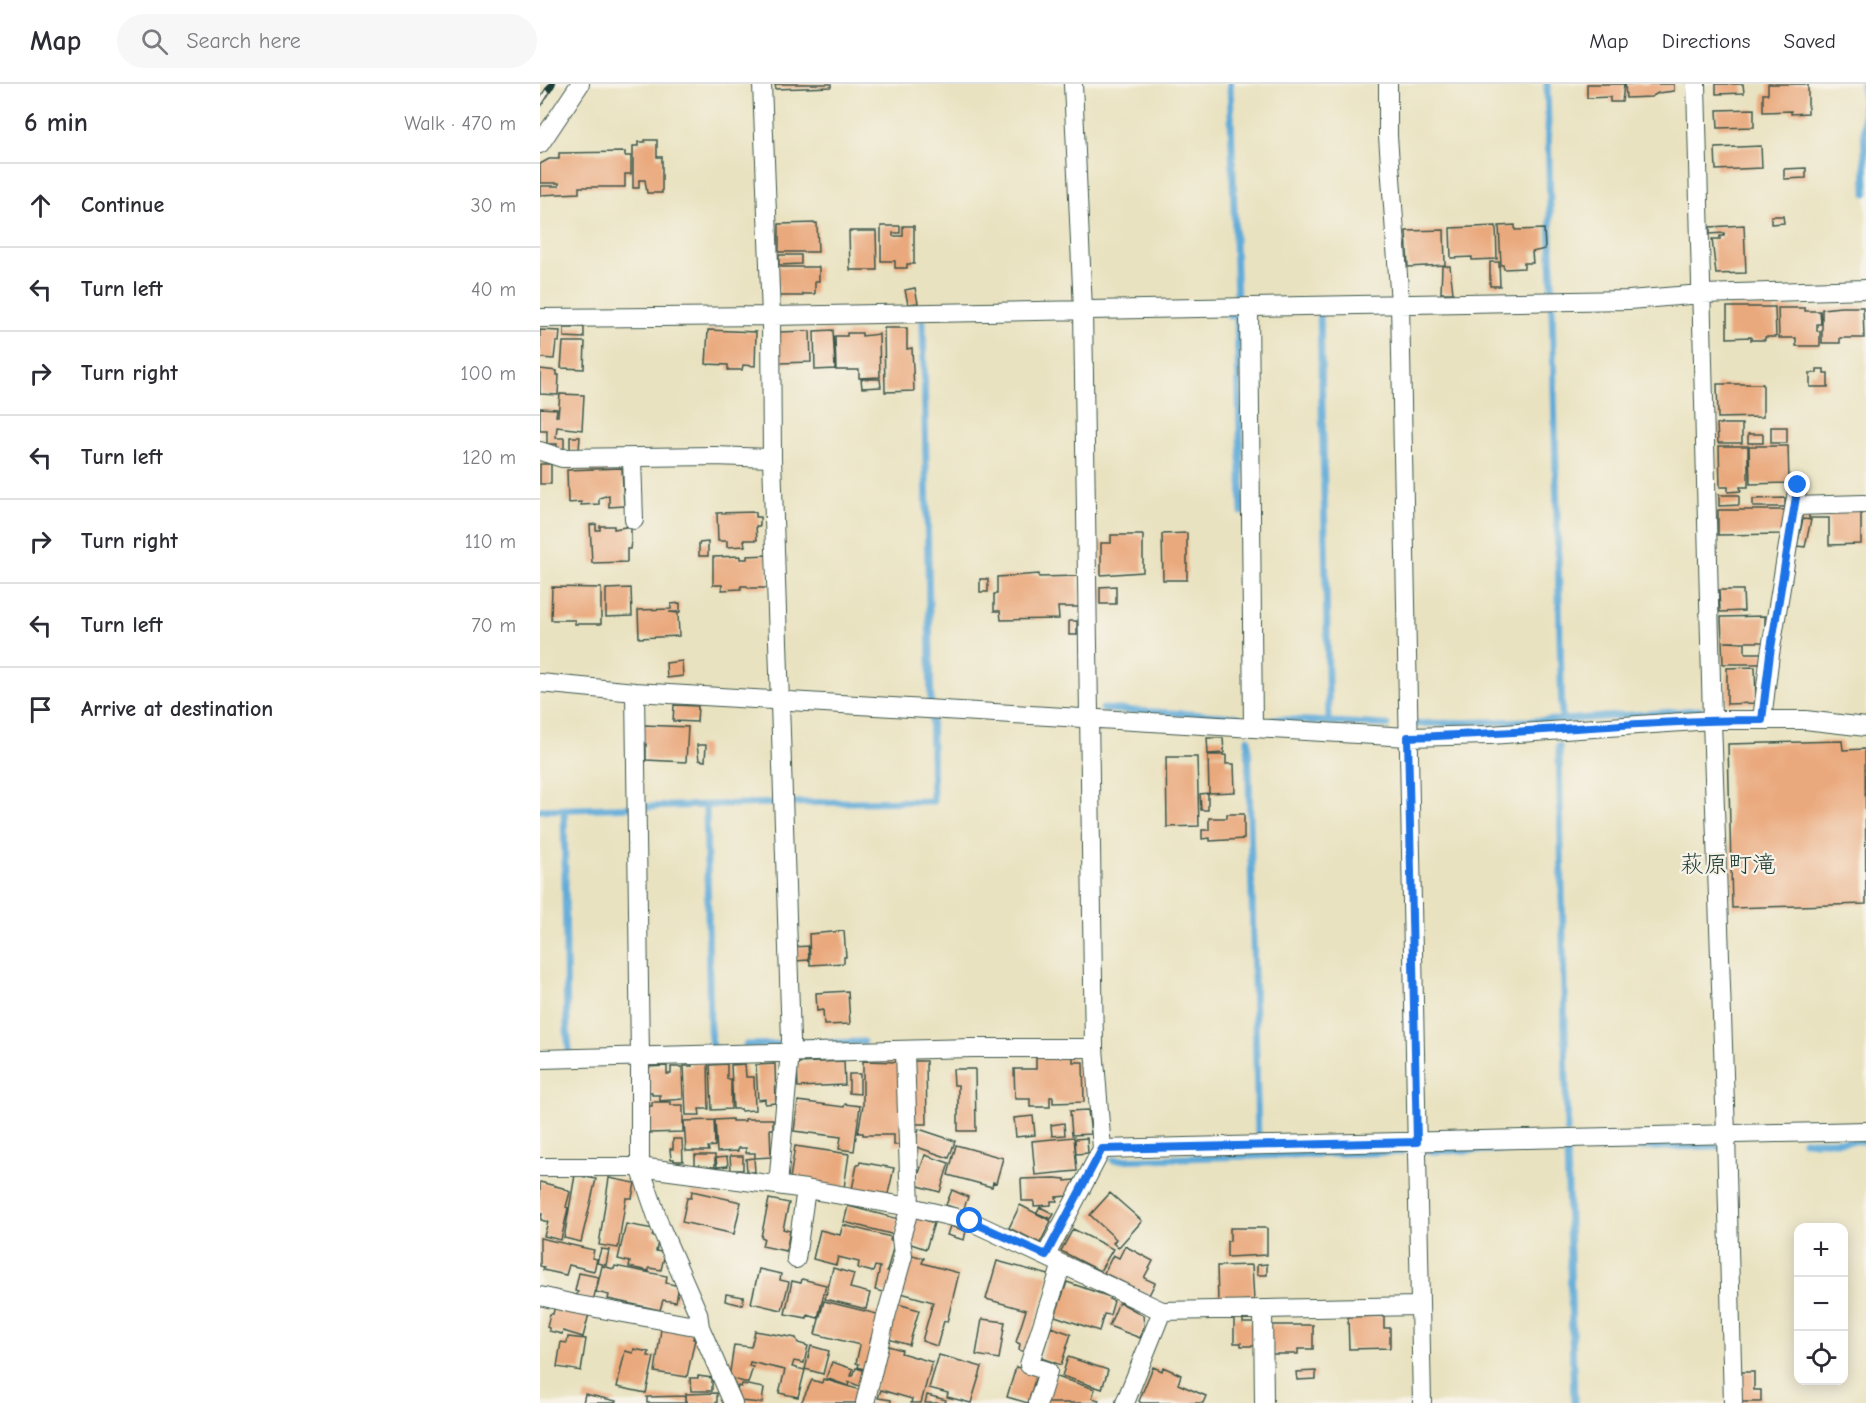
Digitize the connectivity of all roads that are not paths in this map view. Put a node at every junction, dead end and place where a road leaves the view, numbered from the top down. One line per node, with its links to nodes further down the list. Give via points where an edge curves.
1 (580, 84): 6 (street)
2 (762, 84): 12 (street)
3 (1073, 84): 11 (street)
4 (1388, 84): 9 (street)
5 (1696, 84): 8 (street)
6 (540, 144)
7 (1866, 290): 8 (street)
8 (1702, 294): 9 (street, via 1629,300); 25 (street)
9 (1400, 303): 10 (street); 29 (street)
10 (1249, 307): 11 (street); 28 (street)
11 (1083, 310): 12 (street); 24 (street)
12 (771, 316): 13 (street); 16 (street)
13 (540, 318)
14 (540, 451): 15 (street, via 562,458)
15 (632, 458): 16 (street); 20 (street)
16 (772, 458): 23 (street)
17 (1798, 485): 19 (street)
18 (1864, 504): 19 (street)
19 (1795, 506): 26 (street)
20 (634, 520)
21 (540, 683): 22 (street)
22 (634, 692): 23 (street); 33 (street)
23 (780, 700): 24 (street); 32 (street)
24 (1088, 719): 28 (street); 30 (street)
25 (1712, 720): 26 (street); 29 (street); 36 (street)
26 (1762, 720): 27 (street)
27 (1866, 727)
28 (1253, 728): 29 (street)
29 (1408, 737): 37 (street)
30 (1094, 1048): 31 (street); 38 (street)
31 (905, 1051): 32 (street); 43 (street)
32 (789, 1053): 33 (street); 41 (street)
33 (640, 1057): 34 (street); 40 (street)
34 (540, 1059)
35 (1866, 1131): 36 (street)
36 (1726, 1134): 37 (street); 57 (street)
37 (1417, 1142): 38 (street); 47 (street)
38 (1102, 1149): 45 (street)
39 (540, 1167): 40 (street)
40 (640, 1167): 41 (street); 50 (street, via 660,1226 698,1313)
41 (778, 1185): 42 (street)
42 (806, 1189): 43 (street); 44 (street)
43 (910, 1208): 45 (street, via 970,1221); 52 (street, via 901,1237 903,1256)
44 (796, 1259)
45 (1054, 1259): 49 (street); 53 (street, via 1029,1365 1048,1371)
46 (540, 1296): 50 (street)
47 (1419, 1306): 48 (street); 56 (street)
48 (1263, 1309): 49 (street); 55 (street)
49 (1162, 1311): 54 (street)
50 (700, 1327): 51 (street)
51 (733, 1403)
52 (865, 1403)
53 (1038, 1403)
54 (1125, 1403)
55 (1264, 1403)
56 (1422, 1403)
57 (1732, 1403)

